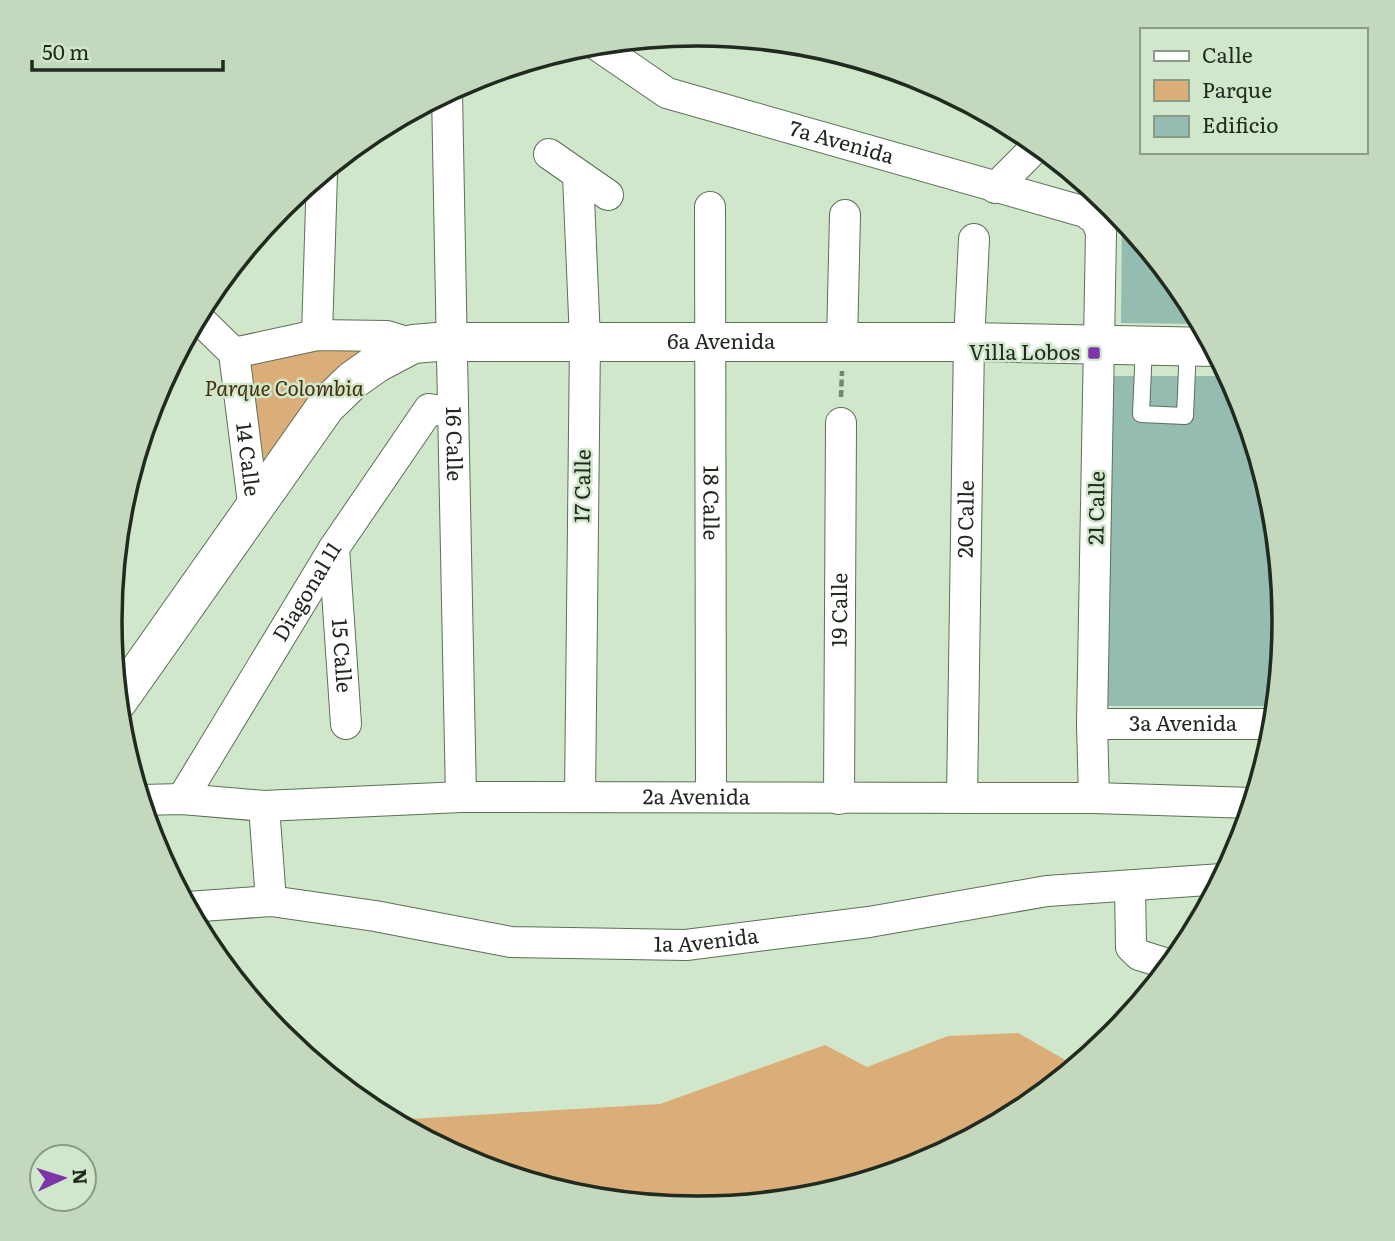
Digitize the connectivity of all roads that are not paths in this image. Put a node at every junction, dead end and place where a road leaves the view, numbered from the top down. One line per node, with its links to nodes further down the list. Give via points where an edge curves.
1 (608, 53): 7 (street, 7a Avenida, via 667,93)
2 (455, 99): 15 (street, 16 Calle)
3 (1031, 152): 7 (street)
4 (549, 154): 5 (street)
5 (578, 176): 8 (street); 16 (street, 17 Calle)
6 (322, 185): 13 (street)
7 (995, 188): 11 (street, 7a Avenida, via 1086,212)
8 (608, 195)
9 (710, 207): 17 (street, 18 Calle)
10 (845, 215): 18 (street)
11 (1096, 219): 21 (street, 21 Calle, via 1101,232)
12 (974, 239): 19 (street, 20 Calle)
13 (317, 334): 14 (street, 6a Avenida); 20 (street, 6a Avenida, via 387,336)
14 (215, 335): 26 (street, 14 Calle)
15 (453, 341): 16 (main road, 6a Avenida); 20 (main road, 6a Avenida); 24 (street, 16 Calle)
16 (585, 341): 17 (main road, 6a Avenida); 33 (street, 17 Calle)
17 (708, 342): 18 (main road, 6a Avenida); 34 (street, 18 Calle)
18 (842, 342): 19 (main road, 6a Avenida)
19 (969, 342): 21 (main road, 6a Avenida); 35 (street, 20 Calle)
20 (413, 344): 26 (main road, via 341,390)
21 (1100, 346): 22 (main road, 6a Avenida); 30 (street, 21 Calle)
22 (1144, 346): 23 (main road, 6a Avenida); 23 (lane, via 1140,412 1171,416 1187,415)
23 (1201, 347)
24 (451, 412): 27 (street, Diagonal 11, via 429,409); 32 (street, 16 Calle)
25 (841, 423): 38 (street, 19 Calle)
26 (254, 511): 28 (main road)
27 (334, 548): 29 (street, 15 Calle); 37 (street, Diagonal 11)
28 (126, 689)
29 (346, 724)
30 (1092, 724): 31 (street, 3a Avenida); 36 (street, 21 Calle)
31 (1263, 724)
32 (461, 797): 33 (street, 2a Avenida); 41 (street, 2a Avenida)
33 (580, 797): 34 (street, 2a Avenida)
34 (711, 797): 38 (street, 2a Avenida)
35 (962, 797): 36 (street, 2a Avenida); 38 (street, 2a Avenida)
36 (1094, 798): 40 (street, 2a Avenida)
37 (182, 799): 39 (street, 2a Avenida); 41 (street, 2a Avenida)
38 (839, 799)
39 (151, 800)
40 (1243, 803)
41 (264, 806): 44 (street)
42 (1210, 881): 43 (street, 1a Avenida)
43 (1130, 886): 44 (street, 1a Avenida, via 1047,891 869,922 686,945 511,942); 46 (street, via 1130,947 1139,956)
44 (271, 901): 45 (street, 1a Avenida)
45 (199, 906)
46 (1160, 962)

